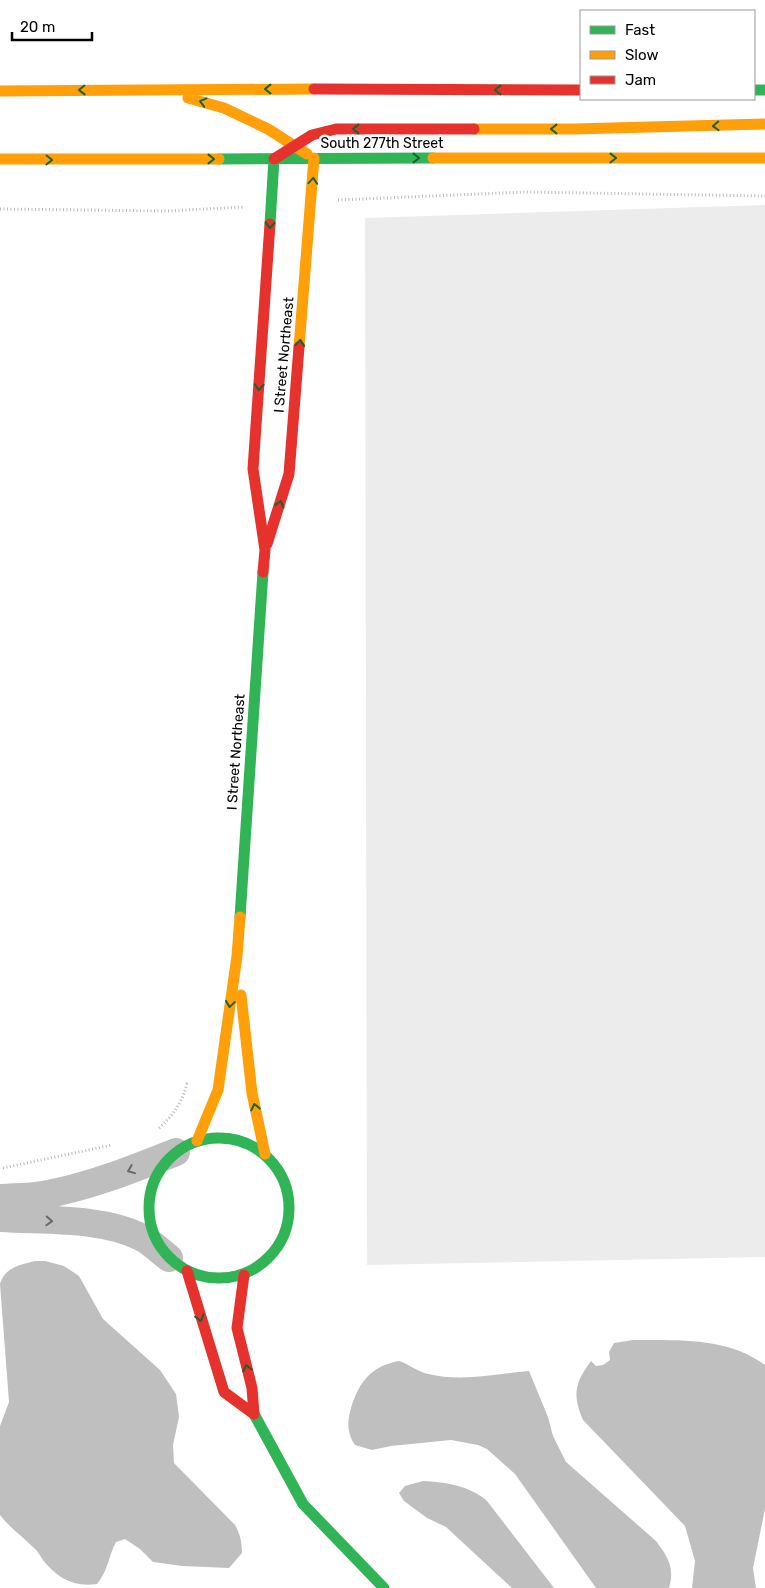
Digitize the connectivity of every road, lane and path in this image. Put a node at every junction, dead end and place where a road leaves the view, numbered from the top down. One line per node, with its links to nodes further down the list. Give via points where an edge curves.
1 (130, 89): 2 (street, one-way to 1); 3 (street, one-way to 3); 5 (street, one-way to 1, via 268,129 224,108 178,96)
2 (580, 90)
3 (0, 91)
4 (765, 124): 5 (street, one-way to 5, via 574,130 336,130 312,135)
5 (294, 146): 6 (street); 9 (street)
6 (314, 158): 7 (street, South 277th Street, one-way to 7); 9 (street, South 277th Street); 11 (street, I Street Northeast, one-way to 6)
7 (765, 158)
8 (0, 159): 9 (street, South 277th Street, one-way to 9)
9 (274, 159): 12 (street, I Street Northeast)
10 (765, 196): 11 (path, via 525,192)
11 (312, 202): 14 (street, I Street Northeast, one-way to 11, via 289,474)
12 (272, 205): 13 (path, via 166,211); 14 (street, I Street Northeast, one-way to 14, via 253,469)
13 (0, 209)
14 (265, 550): 15 (street, I Street Northeast)
15 (237, 956): 16 (street, I Street Northeast, one-way to 16); 20 (street, I Street Northeast, one-way to 15, via 252,1093)
16 (218, 1090): 17 (path, via 187,1084 177,1108); 19 (street, I Street Northeast)
17 (157, 1129)
18 (119, 1144): 21 (path)
19 (187, 1147): 20 (street, via 221,1137 244,1142); 22 (street, one-way to 22, via 89,1184 42,1195); 24 (street, via 160,1170 150,1191 149,1215 155,1238)
20 (265, 1154): 25 (street, via 280,1173 289,1195 289,1217 283,1238 270,1257)
21 (0, 1168)
22 (0, 1198)
23 (0, 1218): 24 (street, one-way to 24, via 82,1222 118,1229 141,1238)
24 (178, 1264): 25 (street, via 208,1278); 26 (street, one-way to 26, via 224,1392)
25 (244, 1275): 26 (street, one-way to 25, via 252,1388 237,1328)
26 (254, 1414): 27 (street, via 303,1504)
27 (384, 1588)

